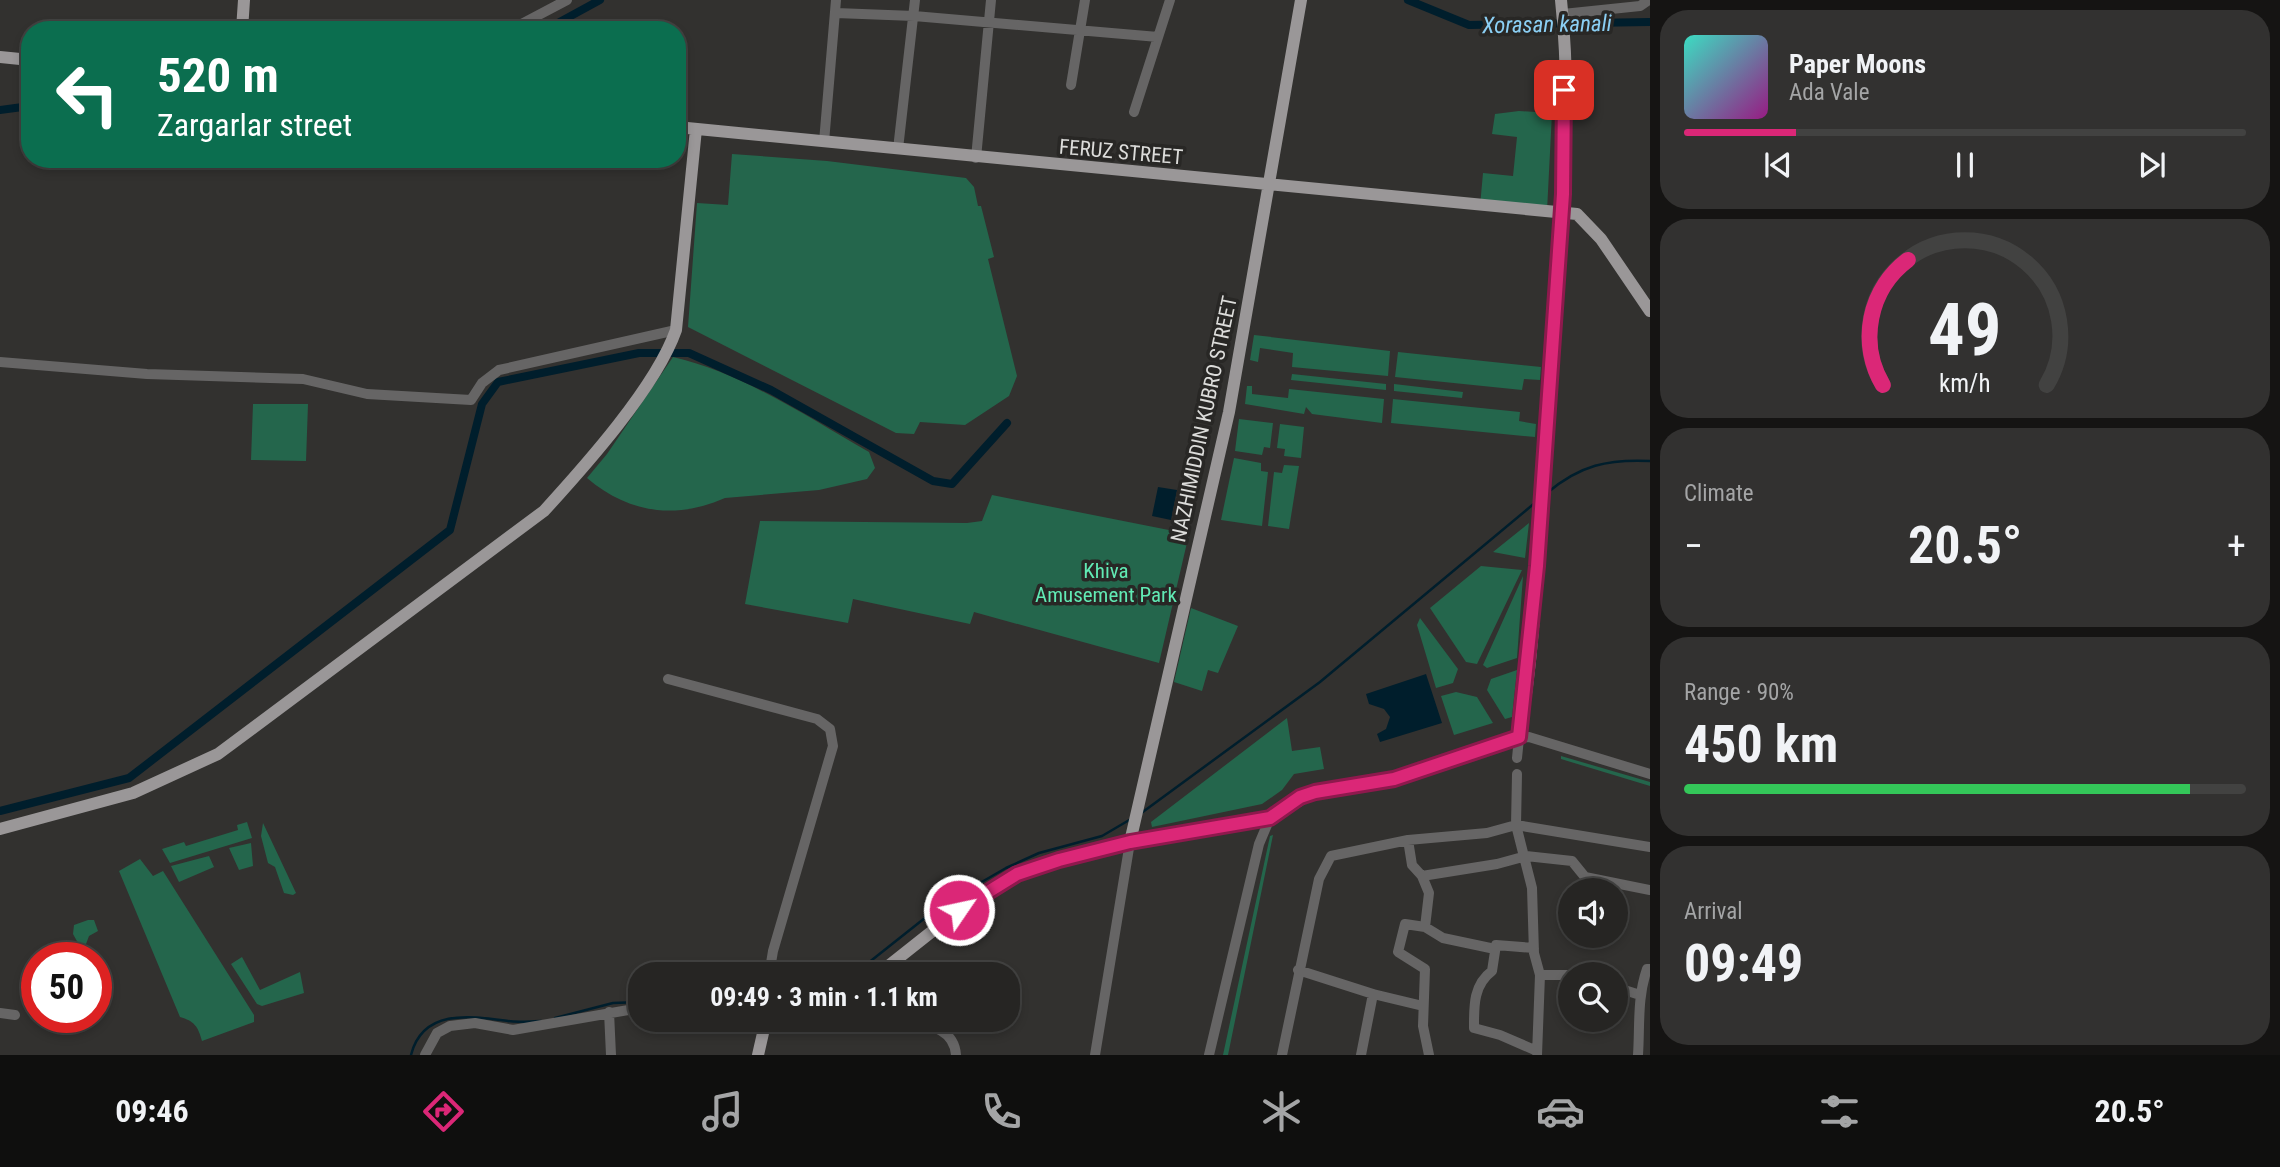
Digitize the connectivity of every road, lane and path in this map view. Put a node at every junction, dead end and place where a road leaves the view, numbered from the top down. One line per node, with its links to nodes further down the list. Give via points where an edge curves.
1 (244, 0): 14 (main road)
2 (567, 0): 15 (street)
3 (836, 0): 11 (street)
4 (915, 0): 13 (street)
5 (991, 0): 16 (street)
6 (1085, 0): 17 (street)
7 (1170, 0): 18 (street)
8 (1301, 0): 28 (main road, NAZHIMIDDIN KUBRO STREET)
9 (1561, 0): 12 (main road)
10 (1649, 0): 12 (street, via 1640,6)
11 (836, 13): 13 (street); 25 (street)
12 (1563, 14): 29 (main road)
13 (914, 16): 16 (street); 26 (street)
14 (243, 21)
15 (527, 21)
16 (990, 23): 17 (street); 27 (street)
17 (1079, 29): 18 (street); 21 (street)
18 (1158, 37): 22 (street)
19 (0, 57): 20 (main road)
20 (21, 59)
21 (1071, 85)
22 (1134, 112)
23 (686, 128): 24 (main road, FERUZ STREET)
24 (696, 129): 25 (main road, FERUZ STREET); 31 (main road)
25 (824, 142): 26 (main road, FERUZ STREET)
26 (898, 149): 27 (main road, FERUZ STREET)
27 (976, 158): 28 (main road, FERUZ STREET)
28 (1267, 185): 29 (main road, FERUZ STREET); 42 (main road, NAZHIMIDDIN KUBRO STREET, via 1229,412)
29 (1561, 213): 30 (main road, FERUZ STREET, via 1586,220); 34 (main road, via 1537,566)
30 (1650, 311)
31 (676, 330): 32 (street, via 499,370 482,383 471,400 367,394 303,379 147,374); 40 (main road, via 657,369 544,511 218,754 133,793)
32 (0, 362)
33 (668, 679): 50 (street, via 817,719 830,729 833,746)
34 (1519, 737): 35 (street); 37 (street); 38 (main road, via 1394,779 1315,792)
35 (1517, 758)
36 (1517, 774): 39 (street)
37 (1650, 774)
38 (1270, 818): 42 (main road); 74 (street, via 1259,844)
39 (1516, 825): 41 (street, via 1487,833); 43 (street); 44 (street)
40 (0, 829)
41 (1408, 839): 45 (street, via 1412,865); 53 (street, via 1331,856 1319,879)
42 (1130, 842): 51 (main road, via 1017,874 959,910); 73 (street)
43 (1650, 846)
44 (1526, 856): 45 (street); 46 (street, via 1572,861 1585,877); 48 (street)
45 (1422, 876): 47 (street, via 1429,893)
46 (1650, 890)
47 (1425, 927): 49 (street, via 1443,938); 59 (street, via 1405,924 1398,952 1425,969)
48 (1534, 948): 49 (street, via 1496,944); 54 (street)
49 (1495, 949): 68 (street, via 1492,971 1474,997 1474,1028)
50 (771, 962)
51 (893, 962)
52 (1650, 969): 58 (street)
53 (1298, 970): 57 (street); 75 (street)
54 (1540, 975): 55 (street); 68 (street)
55 (1558, 975)
56 (1628, 991): 58 (street)
57 (1373, 994): 59 (street); 76 (street)
58 (1640, 995): 67 (street)
59 (1423, 1006): 77 (street)
60 (628, 1010): 61 (street)
61 (609, 1012): 69 (street, via 513,1030 475,1023 450,1026 437,1033); 70 (street)
62 (0, 1013): 63 (street)
63 (15, 1015)
64 (763, 1032): 71 (main road)
65 (944, 1032): 72 (street)
66 (1650, 1050): 67 (street)
67 (1638, 1052)
68 (1537, 1053)
69 (425, 1055)
70 (611, 1055)
71 (758, 1055)
72 (956, 1055)
73 (1095, 1055)
74 (1209, 1055)
75 (1282, 1055)
76 (1361, 1055)
77 (1429, 1055)

